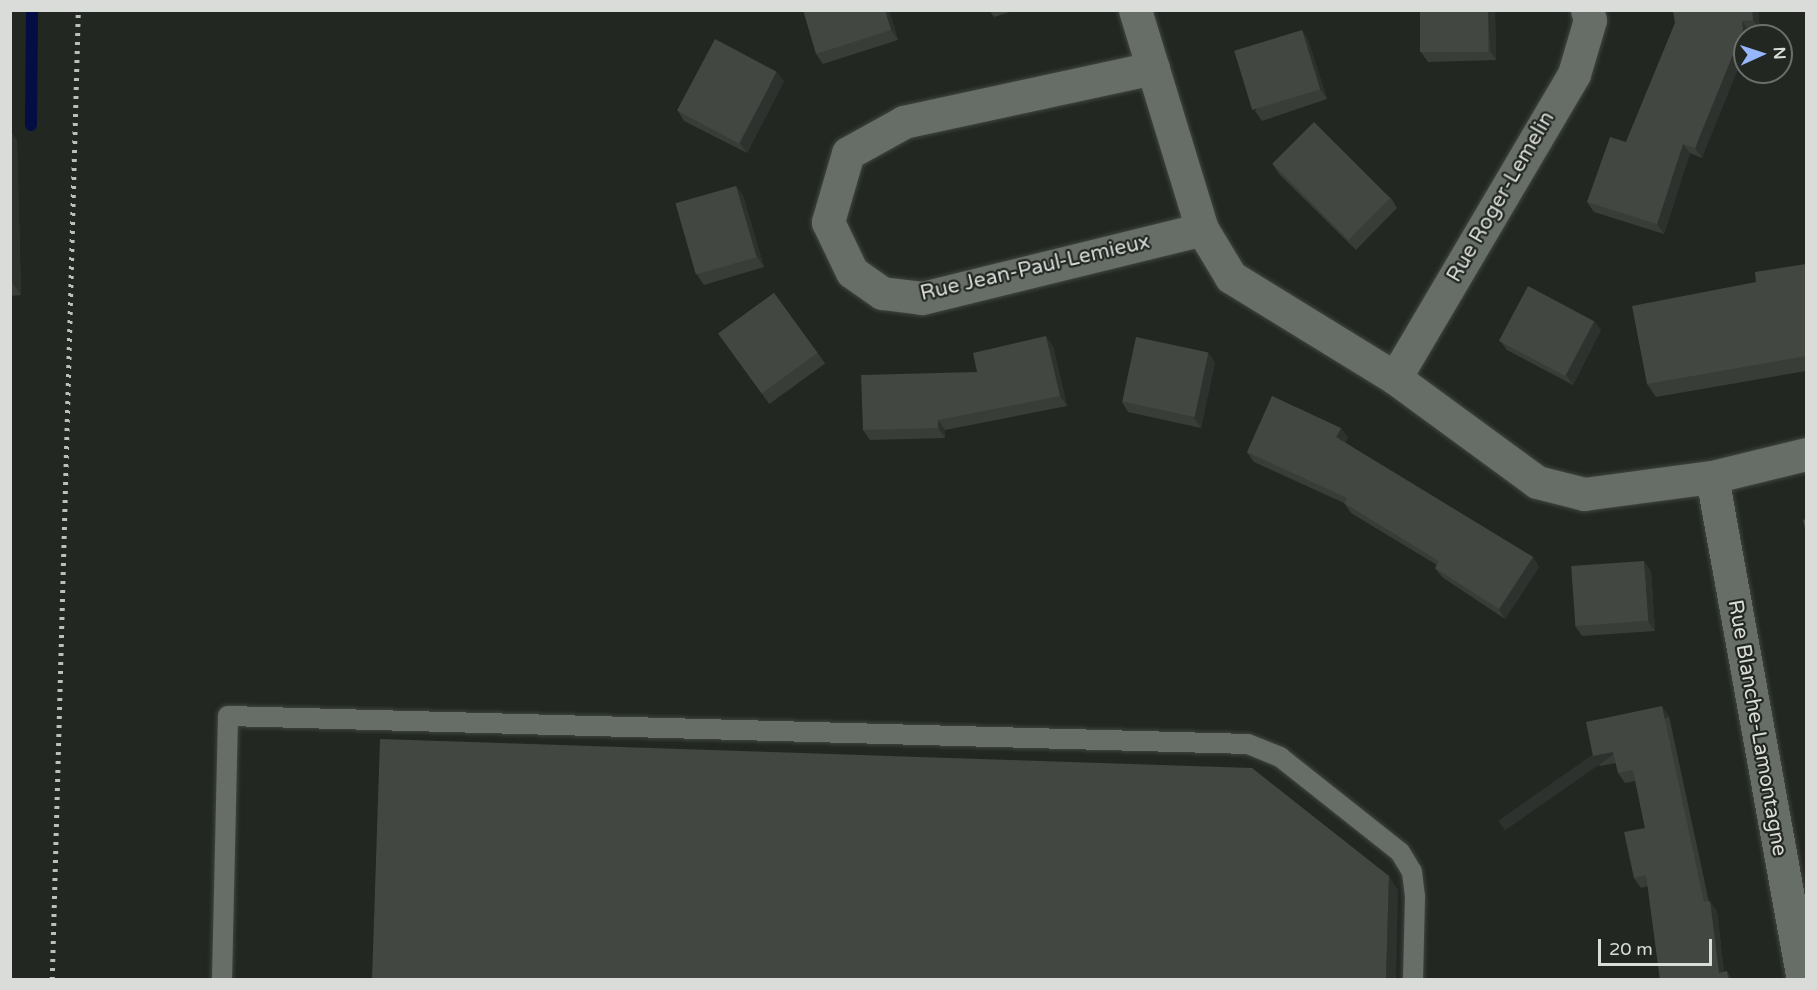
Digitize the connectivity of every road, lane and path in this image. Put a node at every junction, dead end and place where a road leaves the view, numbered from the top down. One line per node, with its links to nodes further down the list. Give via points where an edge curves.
1 (1135, 10): 3 (street)
2 (1587, 10): 5 (street, Rue Roger-Lemelin, via 1590,21 1574,74)
3 (1153, 68): 4 (street); 4 (street, Rue Jean-Paul-Lemieux, via 904,122 848,153 828,222 852,272 882,293 922,298)
4 (1202, 229): 5 (street, via 1231,277)
5 (1395, 378): 7 (street, via 1537,482 1584,494)
6 (1806, 454): 7 (street)
7 (1712, 477): 10 (street, Rue Blanche-Lamontagne)
8 (222, 980): 9 (lane, via 228,716 1248,744 1280,757 1400,852 1412,872 1415,897)
9 (1413, 980)
10 (1803, 980)

